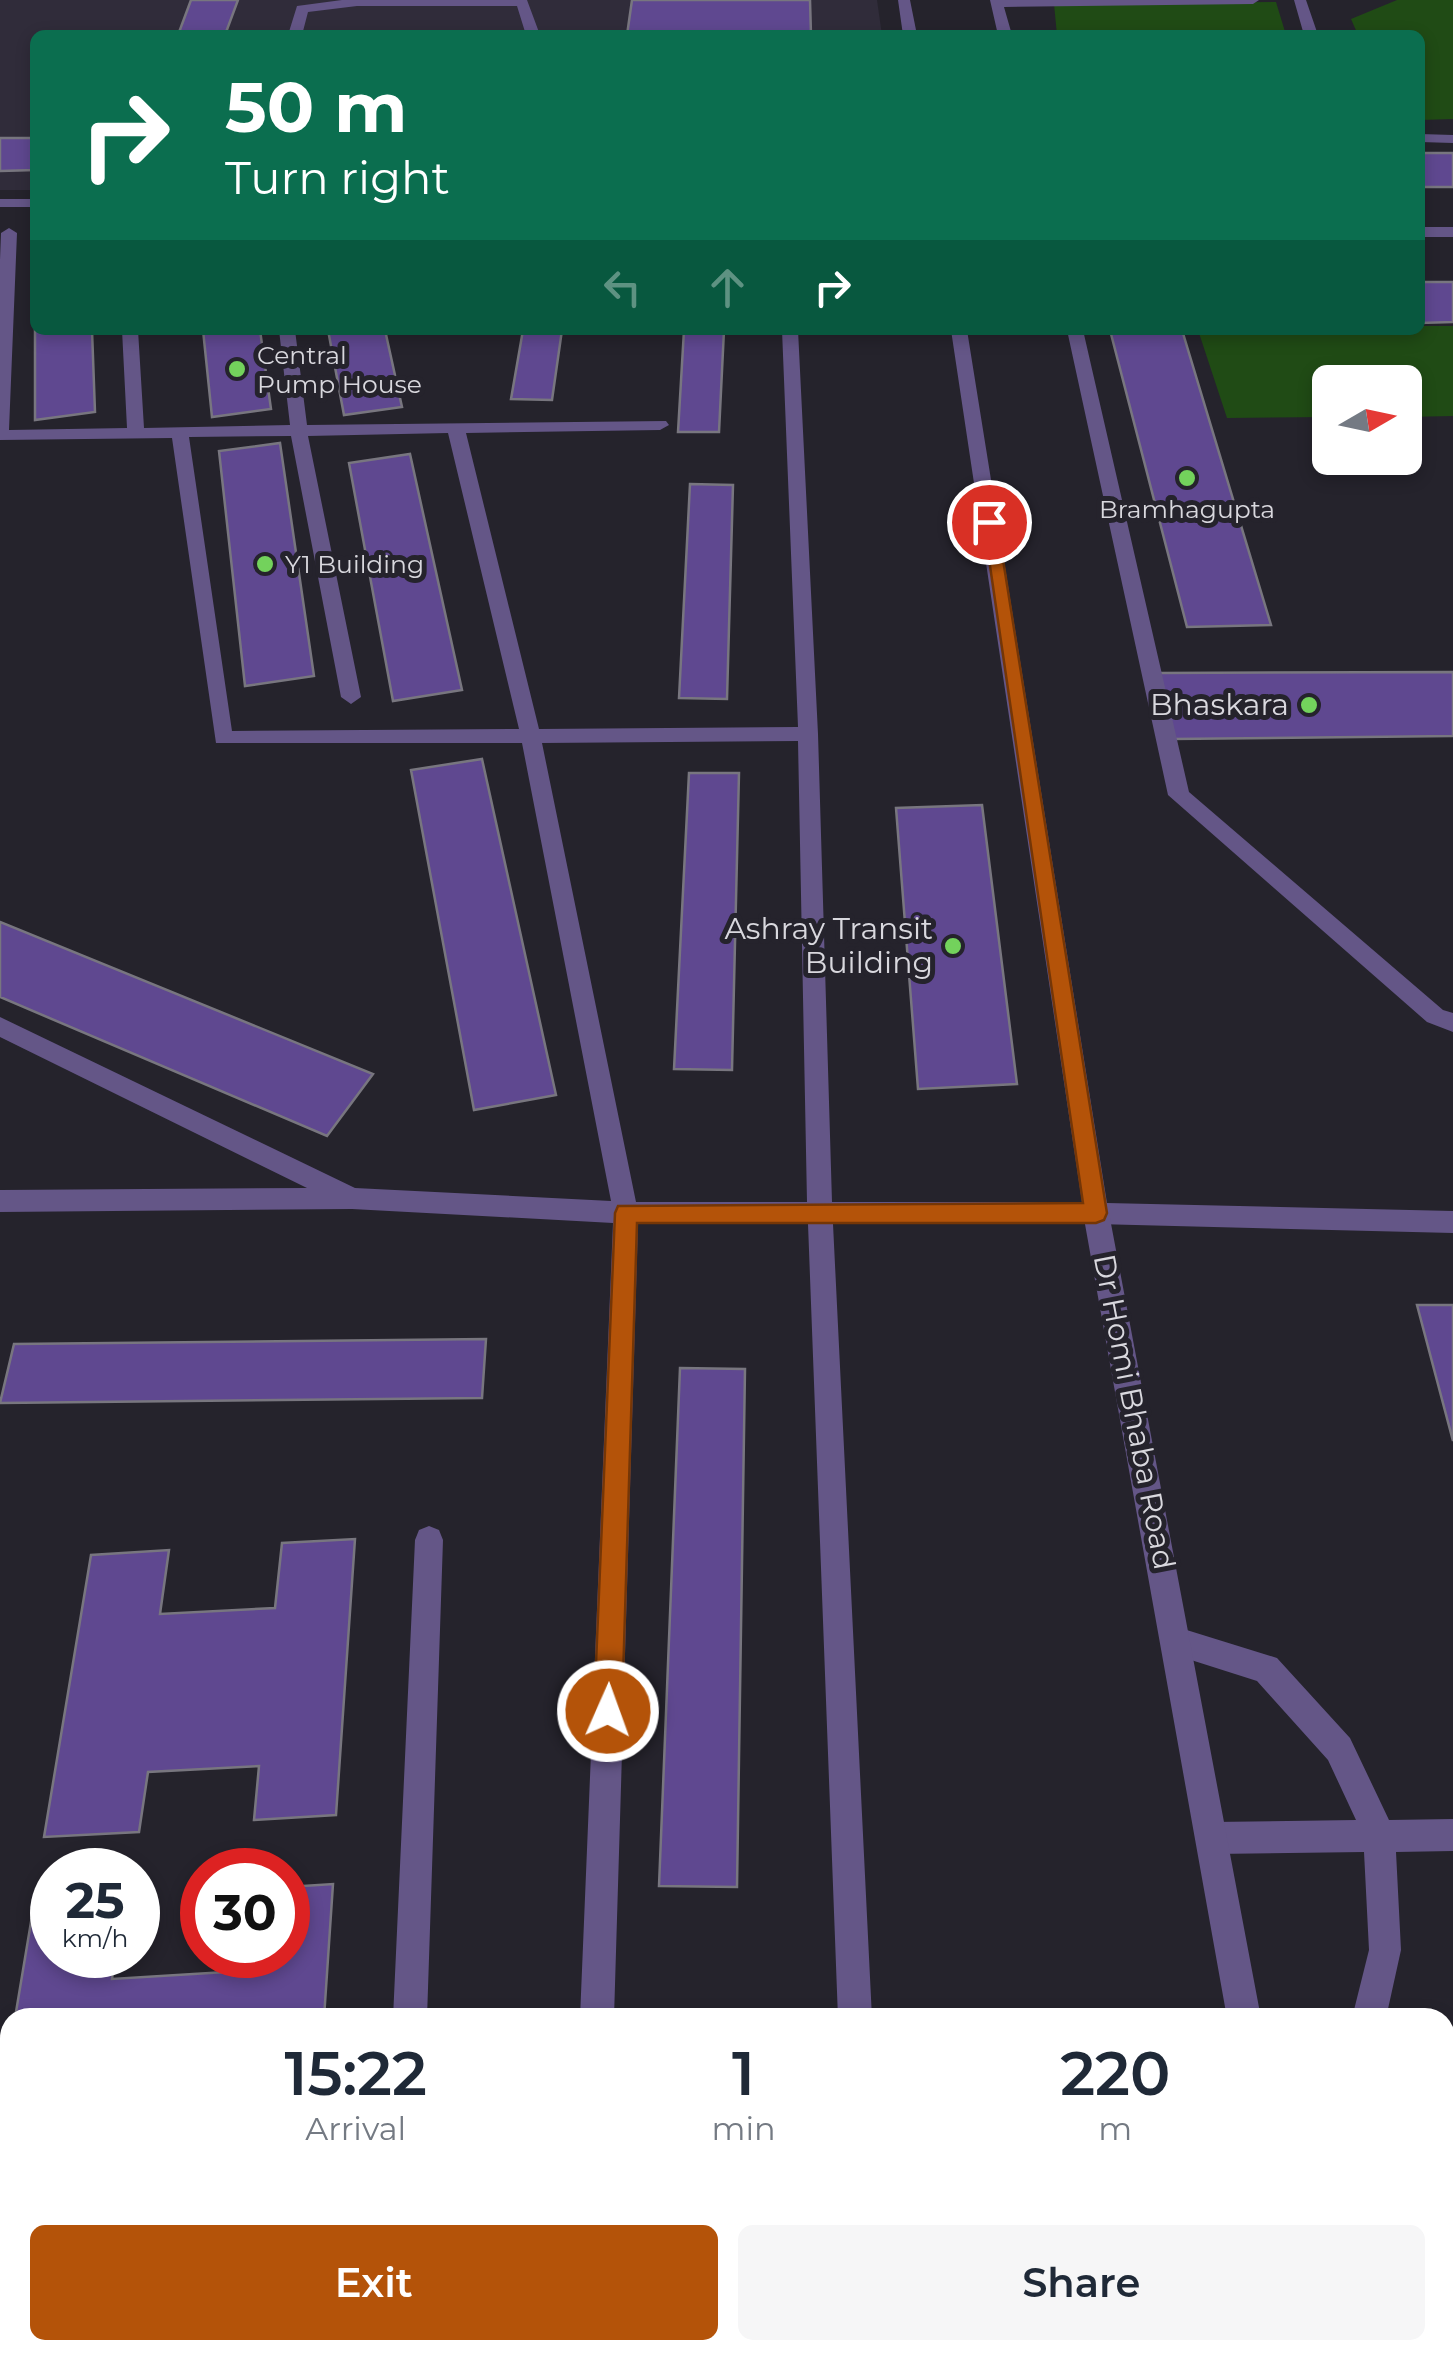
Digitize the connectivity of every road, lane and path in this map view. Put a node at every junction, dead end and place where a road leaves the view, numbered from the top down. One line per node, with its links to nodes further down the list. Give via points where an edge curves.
1 (904, 0): 8 (street)
2 (1254, 0): 5 (street)
3 (1300, 0): 10 (street)
4 (524, 1): 6 (street, via 302,9); 7 (street)
5 (996, 2): 9 (street)
6 (296, 30)
7 (532, 30)
8 (909, 30)
9 (1004, 30)
10 (1309, 30)
11 (1425, 138): 12 (street)
12 (1453, 139)
13 (30, 203): 14 (street)
14 (0, 204)
15 (9, 232): 25 (street)
16 (1425, 232): 17 (street)
17 (1453, 232)
18 (130, 335): 27 (street)
19 (288, 335): 26 (street)
20 (790, 335): 30 (street)
21 (960, 335): 38 (street, Dr Homi Bhaba Road)
22 (1076, 335): 32 (street, via 1179,795 1435,1016)
23 (660, 425): 24 (street)
24 (456, 429): 26 (street); 31 (street)
25 (0, 432): 27 (street)
26 (299, 432): 28 (street); 29 (street)
27 (136, 435): 28 (street)
28 (180, 435): 31 (street, via 222,738)
29 (351, 697)
30 (808, 734): 31 (street); 36 (street)
31 (531, 737): 37 (street)
32 (1453, 1024)
33 (0, 1026): 34 (street)
34 (352, 1198): 35 (street); 37 (street)
35 (0, 1201)
36 (820, 1212): 37 (street); 38 (street); 47 (street)
37 (626, 1213): 46 (street)
38 (1096, 1213): 39 (street); 41 (street, Dr Homi Bhaba Road)
39 (1453, 1222)
40 (429, 1540): 45 (street)
41 (1177, 1642): 42 (street, via 1266,1669 1339,1748); 44 (street, Dr Homi Bhaba Road)
42 (1379, 1834): 43 (street); 44 (street); 49 (street, via 1385,1950)
43 (1453, 1835)
44 (1212, 1838): 48 (street, Dr Homi Bhaba Road)
45 (410, 2008)
46 (597, 2008)
47 (855, 2008)
48 (1242, 2008)
49 (1371, 2008)

